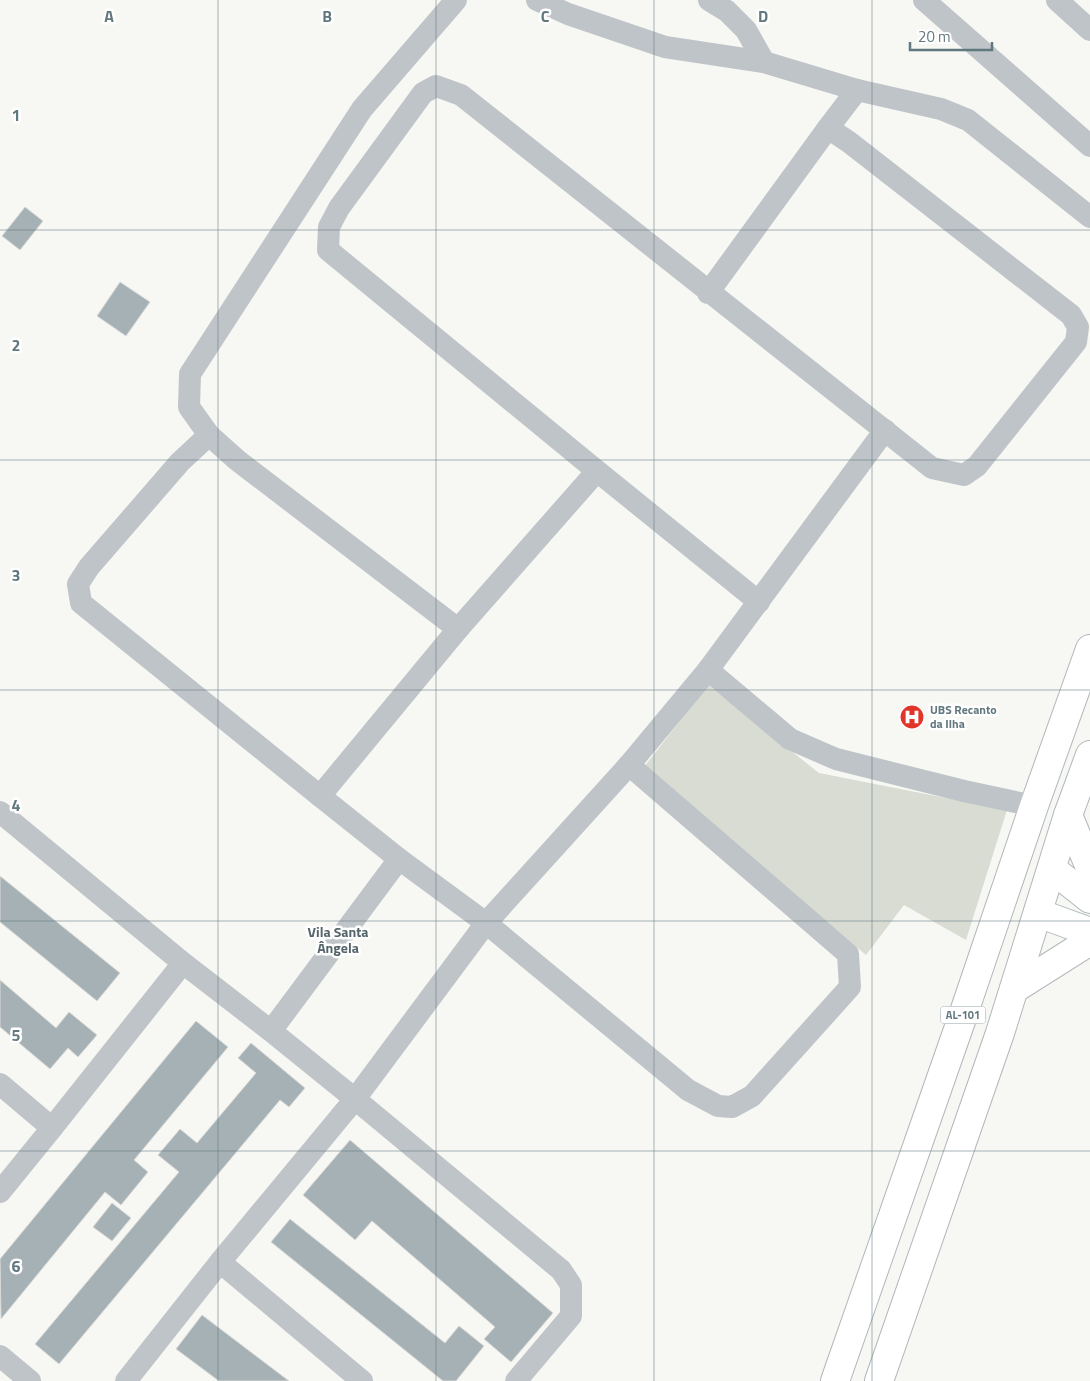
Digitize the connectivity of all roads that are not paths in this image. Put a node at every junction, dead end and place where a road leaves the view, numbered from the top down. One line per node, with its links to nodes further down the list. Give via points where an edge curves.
1 (456, 0): 14 (street, via 362,108 190,374 189,407)
2 (537, 0): 7 (street, via 665,47)
3 (709, 0): 7 (street, via 727,11 746,30)
4 (924, 0): 10 (street)
5 (1057, 0): 6 (street)
6 (1090, 30)
7 (764, 62): 8 (street)
8 (857, 90): 9 (street); 11 (street, via 941,109 968,120)
9 (828, 128): 12 (street); 13 (street, via 1071,315 1078,327 1076,342 977,466 964,475 932,468)
10 (1090, 146)
11 (1090, 217)
12 (708, 292): 13 (street); 15 (street, via 461,95 436,86 423,93 339,208 329,227 328,250)
13 (885, 430): 16 (street)
14 (209, 435): 17 (street); 22 (street, via 180,462 89,567 78,584 81,603)
15 (597, 471): 16 (street); 17 (street)
16 (759, 602): 19 (street)
17 (458, 630): 22 (street)
18 (1090, 649): 23 (main road, AL-101)
19 (708, 670): 21 (street); 23 (street, via 790,739 836,759 964,792)
20 (1090, 755): 25 (main road, AL-101)
21 (629, 765): 31 (street); 31 (street, via 848,954 850,987 752,1096 732,1107 718,1106 688,1090)
22 (320, 796): 26 (street)
23 (1034, 806): 47 (main road, AL-101)
24 (0, 812): 34 (street)
25 (1068, 815): 27 (main road); 28 (main road, AL-101)
26 (399, 859): 31 (street); 36 (street)
27 (1090, 868)
28 (1052, 869): 29 (main road); 30 (main road, AL-101)
29 (1090, 899)
30 (1038, 913): 32 (main road); 35 (main road, AL-101)
31 (486, 923): 38 (street)
32 (1090, 932)
33 (1090, 941): 35 (main road)
34 (183, 963): 36 (street); 39 (street)
35 (1014, 989): 48 (main road, AL-101)
36 (271, 1031): 38 (street)
37 (0, 1084): 39 (street)
38 (355, 1099): 41 (street); 46 (street, via 561,1270 571,1285 571,1316)
39 (52, 1128): 40 (street)
40 (0, 1192)
41 (220, 1262): 44 (street); 45 (street)
42 (2, 1362): 43 (street)
43 (30, 1381)
44 (126, 1381)
45 (362, 1381)
46 (516, 1381)
47 (835, 1381)
48 (879, 1381)

